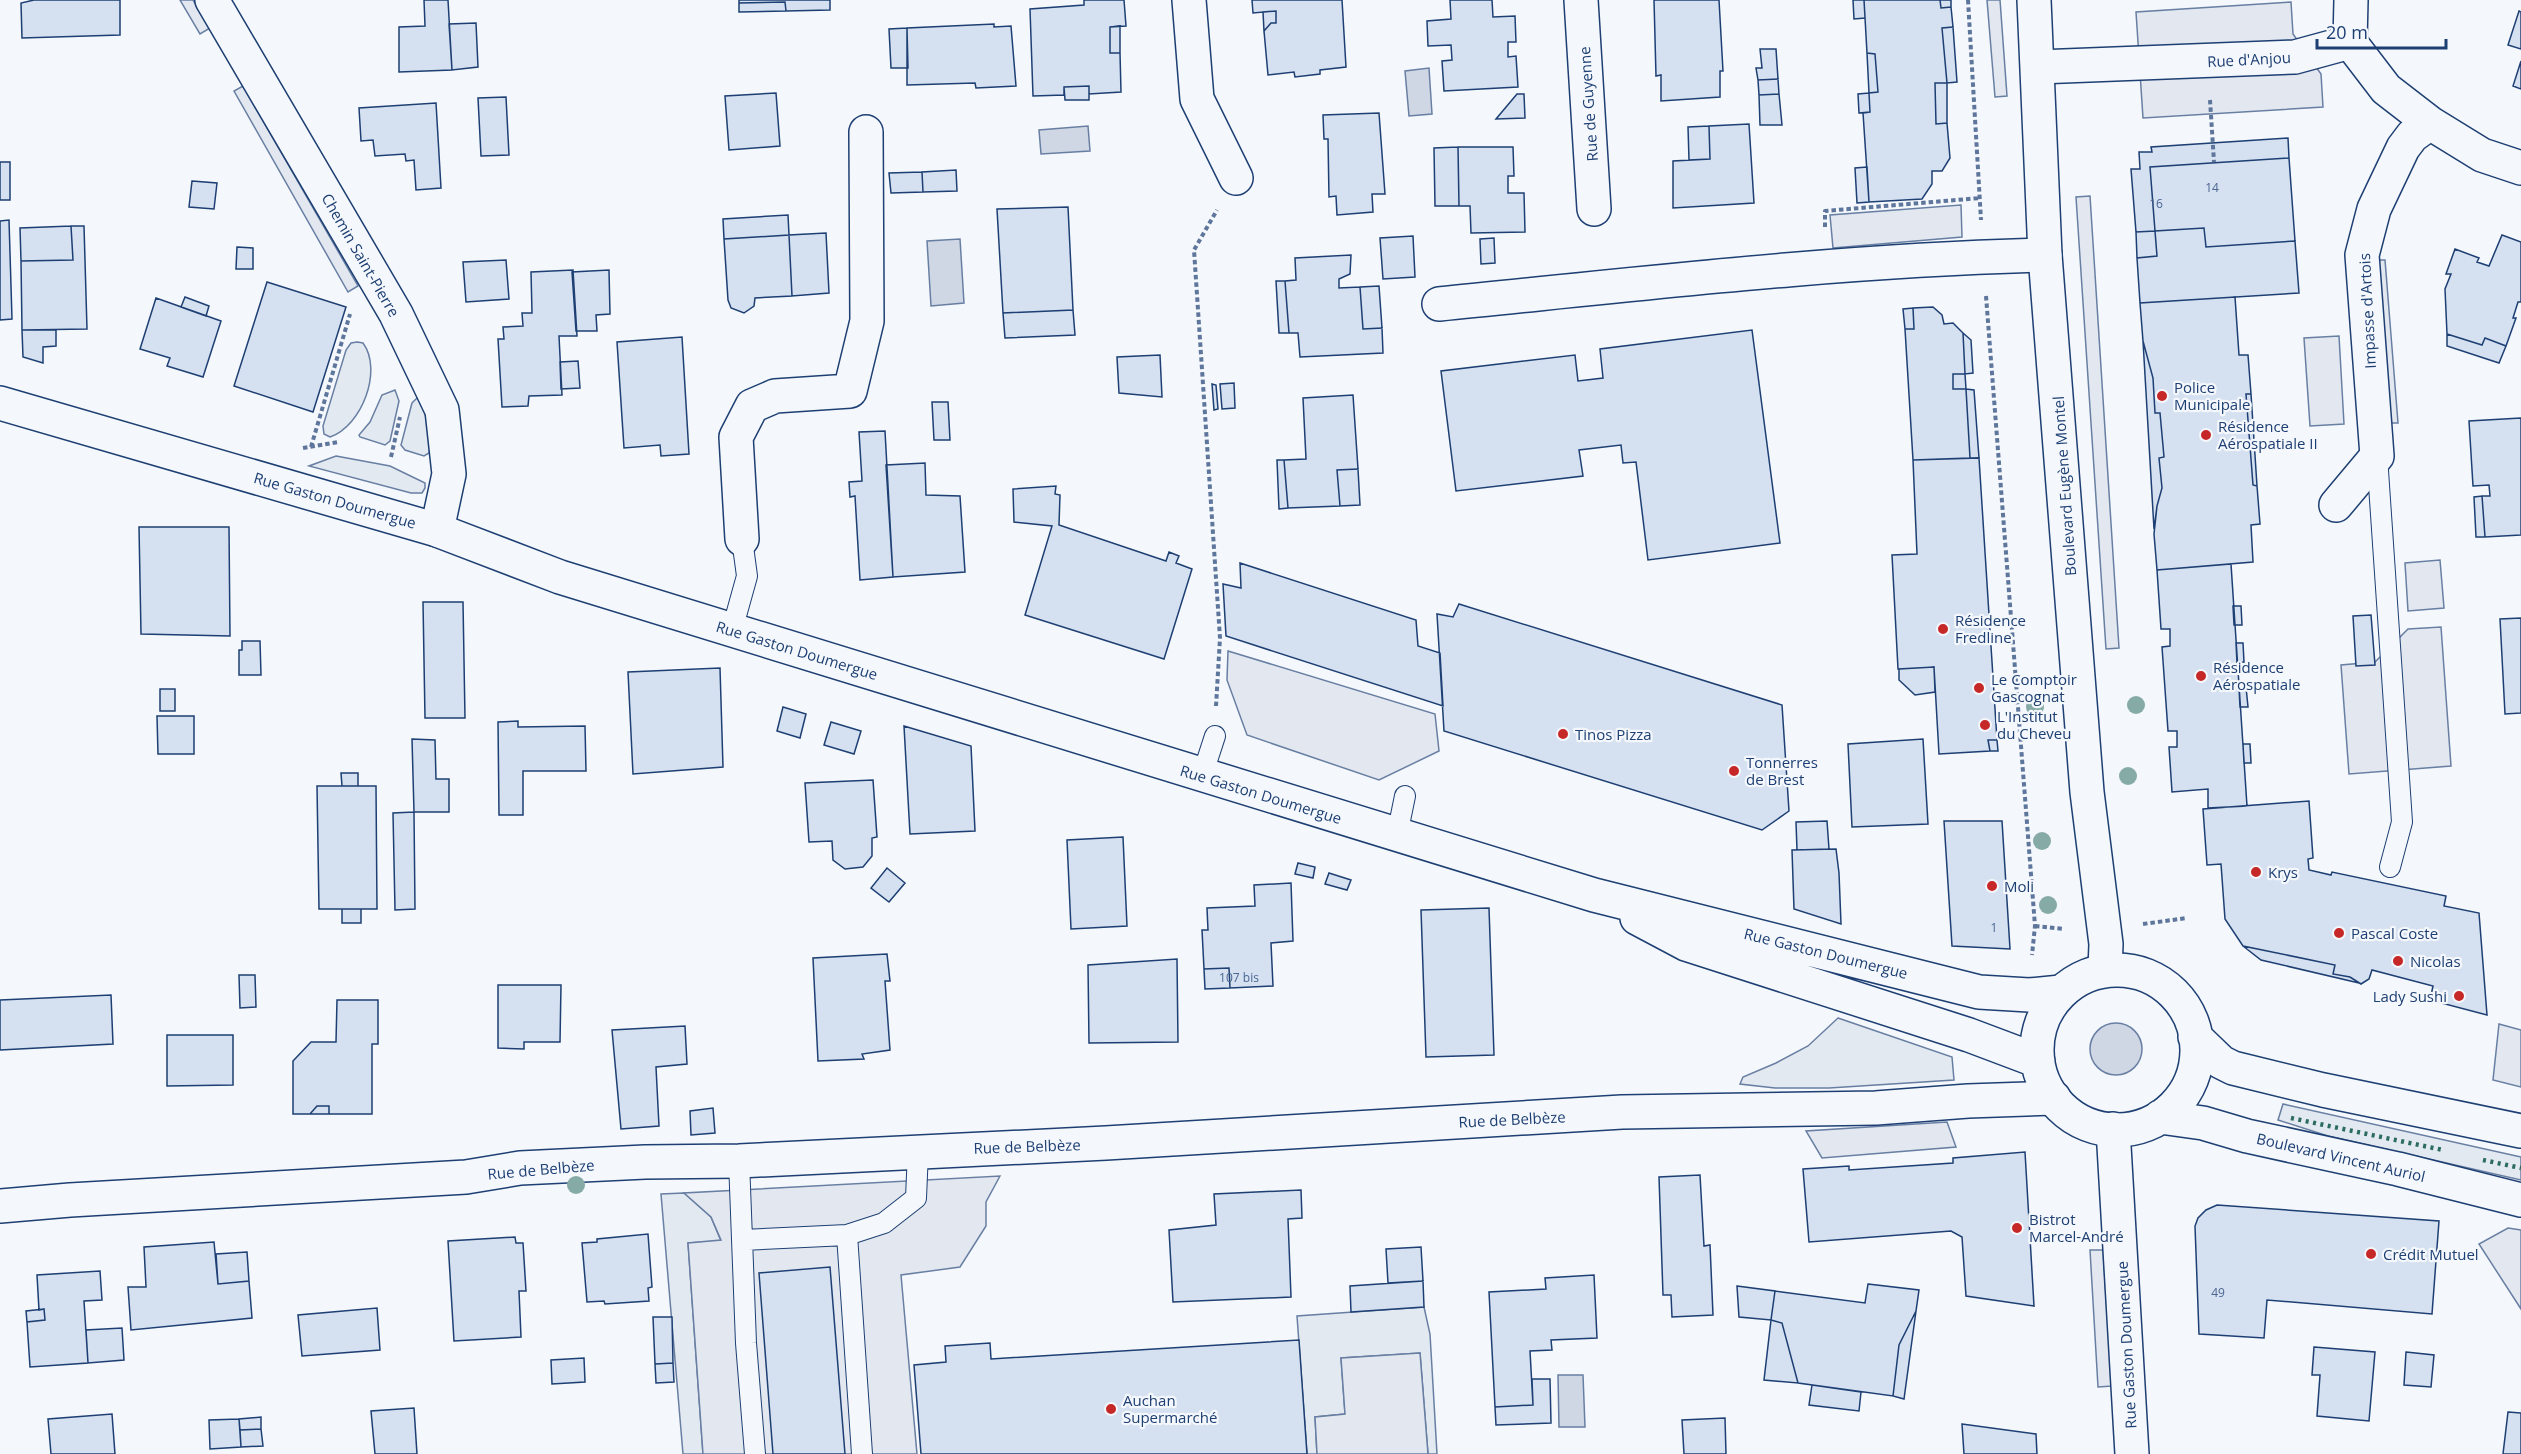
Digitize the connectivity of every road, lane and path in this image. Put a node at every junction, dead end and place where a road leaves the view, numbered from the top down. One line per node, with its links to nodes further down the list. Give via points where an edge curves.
1 (212, 0): 24 (street, Chemin Saint-Pierre, via 396,314 442,410 449,474)
2 (1189, 0): 14 (street, via 1197,99)
3 (1581, 0): 15 (street, Rue de Guyenne)
4 (1968, 0): 17 (path)
5 (2034, 0): 9 (street, Boulevard Eugène Montel)
6 (2351, 0): 7 (street)
7 (2350, 42): 8 (street, Rue d'Anjou, via 2295,57); 10 (street, via 2386,89)
8 (2207, 61): 9 (street, Rue d'Anjou); 12 (path)
9 (2038, 68): 16 (street, Boulevard Eugène Montel)
10 (2430, 123): 13 (street, via 2481,155); 22 (street, Impasse d'Artois, via 2403,148 2374,209 2362,255)
11 (866, 132): 25 (street, via 867,321 850,391 775,396 753,406 736,437)
12 (2214, 162)
13 (2521, 168)
14 (1236, 178): 27 (path, via 1194,249 1220,638)
15 (1594, 209)
16 (2046, 255): 17 (street); 36 (street, Boulevard Eugène Montel, via 2087,792 2106,944)
17 (1983, 256): 18 (street, via 1731,275); 35 (path)
18 (1439, 304)
19 (351, 310): 21 (path)
20 (0, 403): 24 (street, Rue Gaston Doumergue)
21 (310, 447)
22 (2377, 456): 23 (street); 31 (lane, via 2402,822)
23 (2336, 505)
24 (437, 530): 26 (street, Rue Gaston Doumergue, via 560,577)
25 (742, 539): 26 (lane, via 747,576)
26 (732, 630): 28 (street, Rue Gaston Doumergue)
27 (1215, 736): 28 (lane)
28 (1202, 776): 30 (street, Rue Gaston Doumergue)
29 (1405, 796): 30 (lane)
30 (1397, 835): 32 (street, Rue Gaston Doumergue)
31 (2390, 867)
32 (1594, 895): 37 (street, Rue Gaston Doumergue, via 1979,992); 39 (street, Rue Gaston Doumergue, via 1686,944)
33 (2187, 918): 34 (path)
34 (2155, 923)
35 (2035, 926)
36 (2105, 970): 37 (street, via 2081,977); 38 (street, via 2130,970 2153,978 2174,993 2188,1013)
37 (2061, 992): 39 (street, via 2046,1012 2038,1036)
38 (2195, 1037): 41 (street, via 2197,1060 2192,1083 2179,1103); 43 (street, via 2233,1068)
39 (2038, 1061): 40 (street, via 2043,1081)
40 (2054, 1098): 42 (street, via 2081,1120); 44 (street, Rue de Belbèze, via 1876,1108 1622,1112)
41 (2160, 1117): 42 (street, via 2131,1128); 46 (street, Boulevard Vincent Auriol, via 2203,1123)
42 (2113, 1129): 52 (street, Rue Gaston Doumergue)
43 (2521, 1131)
44 (918, 1151): 45 (street, Rue de Belbèze); 48 (lane, via 916,1198 884,1223)
45 (739, 1161): 47 (street, Rue de Belbèze, via 520,1168 466,1177); 49 (lane)
46 (2521, 1200)
47 (0, 1206)
48 (847, 1235): 49 (lane); 51 (lane)
49 (743, 1240): 50 (lane)
50 (755, 1454)
51 (862, 1454)
52 (2132, 1454)

